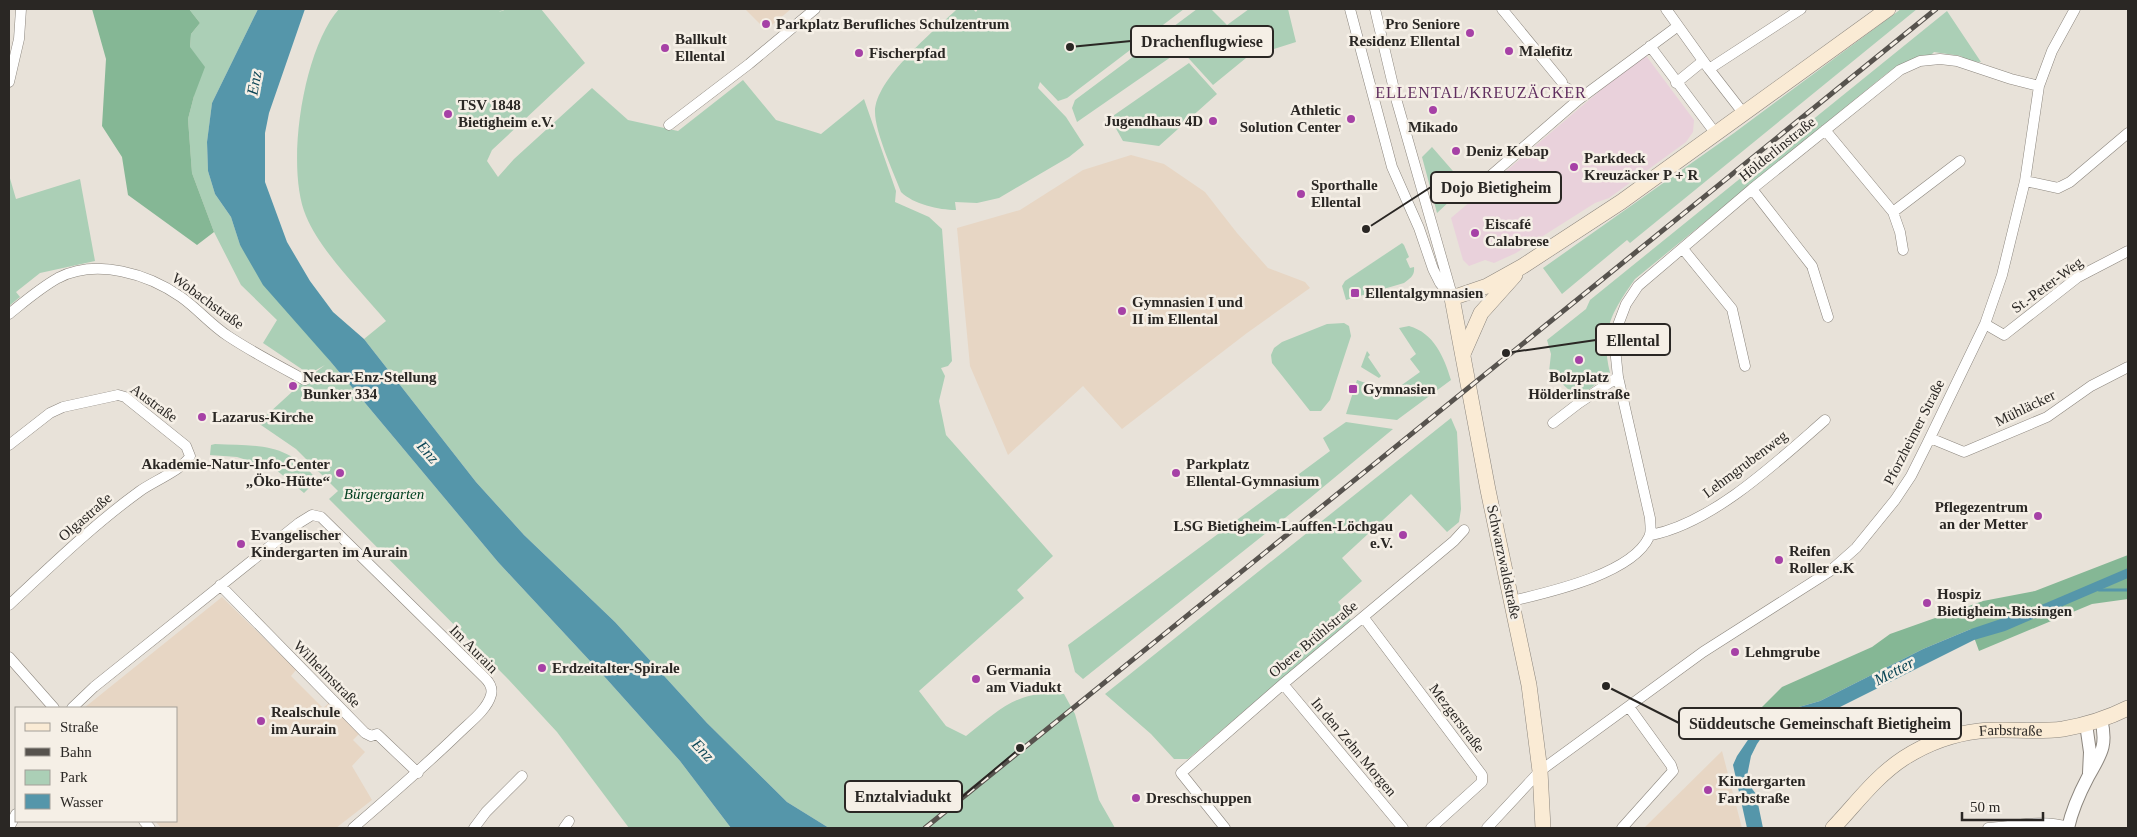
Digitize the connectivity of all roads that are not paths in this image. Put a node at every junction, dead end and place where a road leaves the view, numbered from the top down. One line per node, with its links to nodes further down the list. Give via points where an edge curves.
1 (21, 9): 11 (street)
2 (815, 9): 19 (street)
3 (1350, 9): 32 (street, Schwarzwaldstraße, via 1392,168 1433,269)
4 (1375, 9): 32 (street, Schwarzwaldstraße, via 1397,102)
5 (1502, 9): 17 (street)
6 (1666, 9): 10 (street)
7 (1801, 9): 13 (street)
8 (1888, 9): 18 (main road)
9 (2075, 9): 16 (street, Pforzheimer Straße, via 2052,51)
10 (1678, 26): 12 (street); 13 (street)
11 (14, 41): 14 (street)
12 (1650, 46): 15 (street); 17 (street)
13 (1706, 65): 15 (street); 18 (street)
14 (9, 82)
15 (1676, 83): 22 (street)
16 (2039, 86): 20 (street, Hölderlinstraße, via 1957,61 1920,61 1880,84); 24 (street, Pforzheimer Straße)
17 (1578, 100): 26 (street)
18 (1744, 114): 22 (main road)
19 (669, 125)
20 (1824, 130): 25 (street, Hölderlinstraße); 27 (street)
21 (2128, 133): 24 (street, via 2070,182 2058,188)
22 (1716, 134): 31 (main road)
23 (1960, 161): 27 (street)
24 (2025, 181): 35 (street, Pforzheimer Straße, via 2002,275)
25 (1752, 189): 28 (street, Hölderlinstraße); 34 (street, via 1812,266)
26 (1473, 191)
27 (1893, 212): 29 (street)
28 (1682, 249): 37 (street, via 1732,309); 39 (street, Hölderlinstraße, via 1638,286 1626,304 1616,340)
29 (1903, 250)
30 (2128, 252): 35 (street, St.-Peter-Weg, via 2078,277 2004,335)
31 (1523, 266): 32 (main road, via 1486,286); 36 (main road, via 1481,313)
32 (1452, 298): 36 (main road, Schwarzwaldstraße)
33 (9, 314): 40 (street, Wobachstraße, via 46,286 71,273 104,269 125,272 170,289 228,336)
34 (1828, 317)
35 (1985, 324): 43 (street, Pforzheimer Straße)
36 (1463, 354): 49 (main road, Schwarzwaldstraße)
37 (1746, 366)
38 (2128, 367): 43 (street, Mühläcker, via 2091,386 2047,417 1964,452)
39 (1618, 377): 42 (street); 47 (street, Hölderlinstraße)
40 (304, 380)
41 (1826, 420): 47 (street, Lehmgrubenweg, via 1736,494 1669,532)
42 (1553, 423)
43 (1930, 438): 56 (street, Pforzheimer Straße, via 1895,500 1851,553 1817,580 1704,652)
44 (9, 445): 45 (street, Austraße, via 50,413 63,407 118,395 125,397 186,446 190,452)
45 (188, 460): 50 (street, Olgastraße, via 107,516)
46 (1464, 530): 51 (street, Obere Brühlstraße)
47 (1651, 535): 49 (street, via 1628,562 1599,575)
48 (220, 585): 55 (street); 61 (street, Wilhelmstraße, via 365,733 377,734); 61 (street, Im Aurain, via 312,514 325,521 490,684 492,691 487,704)
49 (1512, 601): 60 (main road, Schwarzwaldstraße, via 1529,686)
50 (9, 605)
51 (1364, 618): 53 (street, Obere Brühlstraße); 70 (street, Mezgerstraße, via 1482,775 1482,782)
52 (9, 657): 54 (street)
53 (1282, 684): 68 (street, Obere Brühlstraße, via 1181,773); 69 (street, In den Zehn Morgen)
54 (53, 707)
55 (73, 707)
56 (1629, 707): 60 (street, Pforzheimer Straße); 73 (street, via 1673,771)
57 (2128, 708): 58 (main road, Farbstraße)
58 (2101, 719): 59 (main road, Farbstraße); 63 (street, via 2104,730 2102,752)
59 (2086, 724): 63 (street); 74 (main road, Farbstraße, via 2040,731 1980,731 1954,735 1929,744 1883,775)
60 (1540, 771): 71 (street, Pforzheimer Straße); 72 (main road, Schwarzwaldstraße)
61 (418, 773): 66 (street, Im Aurain)
62 (522, 776): 67 (street)
63 (2089, 776): 76 (street, via 2075,803)
64 (15, 815): 65 (street)
65 (9, 828)
66 (353, 828)
67 (474, 828)
68 (1225, 828)
69 (1403, 828)
70 (1431, 828)
71 (1487, 828)
72 (1543, 828)
73 (1622, 828)
74 (1833, 828)
75 (1988, 828): 76 (street, via 2042,823 2056,823)
76 (2068, 828)

